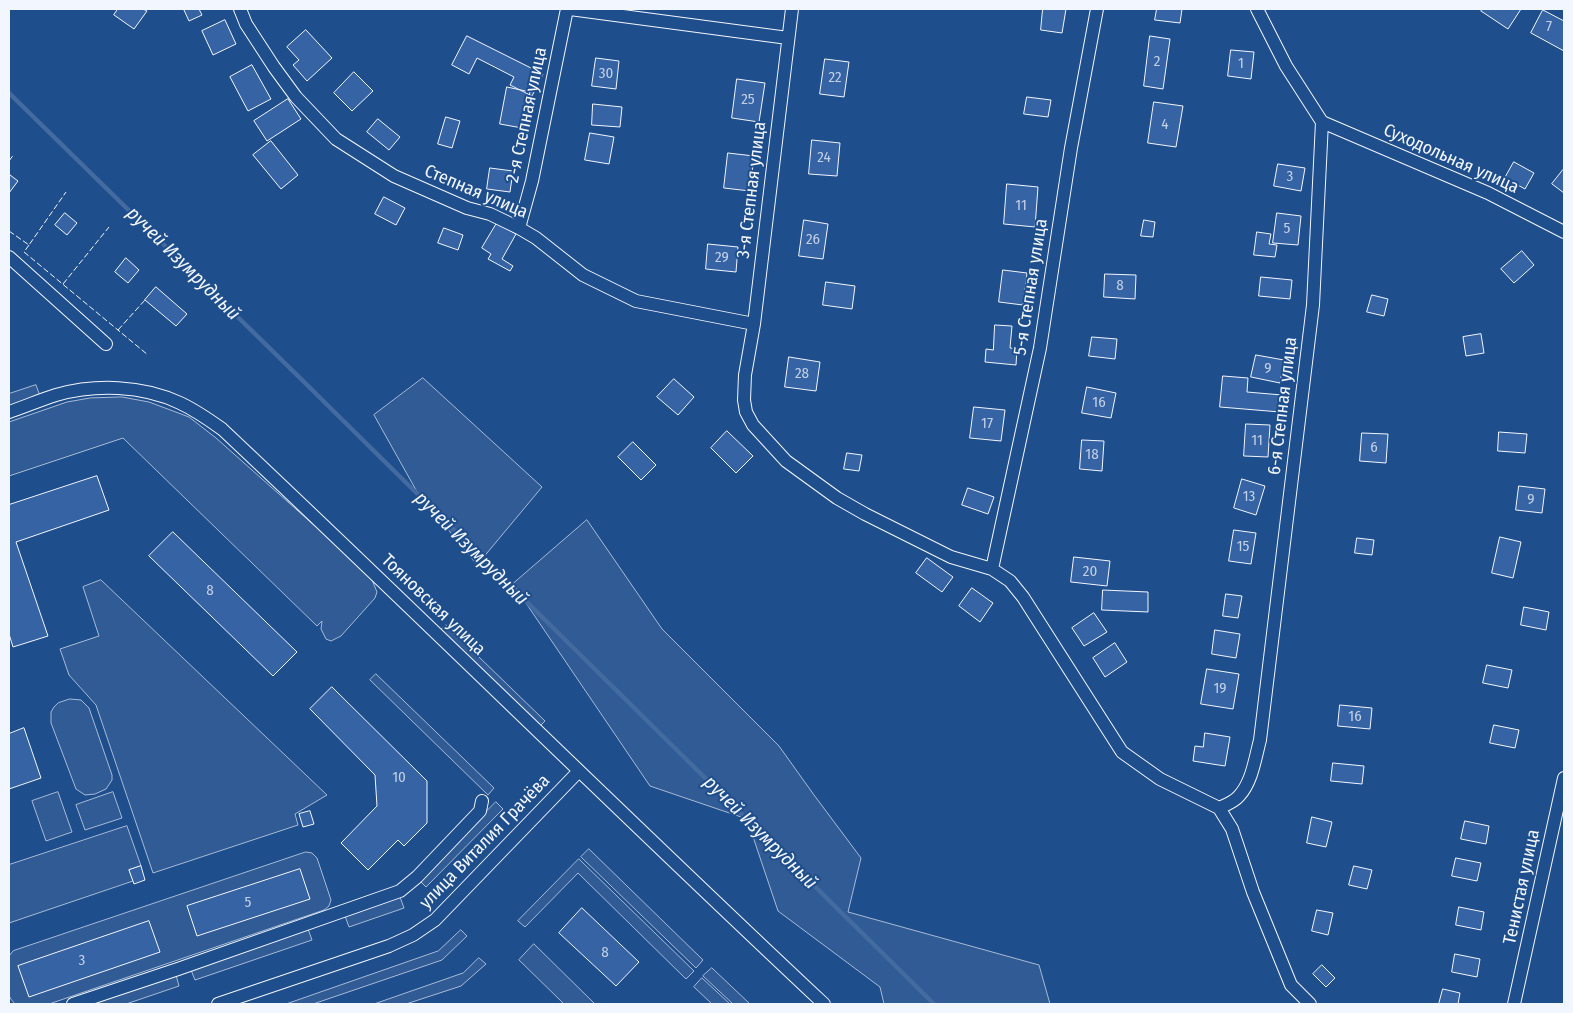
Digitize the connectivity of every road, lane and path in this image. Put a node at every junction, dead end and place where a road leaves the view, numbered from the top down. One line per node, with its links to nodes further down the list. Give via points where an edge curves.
1 (240, 9): 8 (street, Степная улица, via 246,24 290,90 336,139 394,176)
2 (568, 9): 6 (street); 8 (street, 2-я Степная улица)
3 (792, 9): 6 (street, 3-я Степная улица)
4 (1097, 9): 15 (street, 5-я Степная улица, via 1071,148 1040,348)
5 (1256, 9): 7 (street, via 1286,66)
6 (788, 38): 12 (street, 3-я Степная улица)
7 (1322, 122): 9 (street, Суходольная улица, via 1488,193); 19 (street, 6-я Степная улица, via 1313,305 1260,740 1252,773 1240,796)
8 (519, 228): 12 (street, Степная улица, via 583,275 636,301)
9 (1561, 230): 10 (street)
10 (1564, 242)
11 (9, 257): 13 (street)
12 (754, 324): 15 (street, 3-я Степная улица, via 746,375 746,412 753,425 786,461 865,514 951,557)
13 (106, 344)
14 (9, 412): 16 (street, Тояновская улица, via 56,395 112,387 160,395 207,418 392,590)
15 (992, 569): 19 (street, 3-я Степная улица, via 1010,581 1023,597 1122,752 1160,780)
16 (578, 771): 21 (street, улица Виталия Грачёва, via 435,920 413,935); 22 (street, Тояновская улица)
17 (1564, 778): 24 (street, Тенистая улица)
18 (482, 801): 20 (street, via 480,811 400,891)
19 (1218, 808): 23 (street, via 1232,830 1291,985)
20 (74, 1004)
21 (218, 1004)
22 (824, 1004)
23 (1310, 1004)
24 (1514, 1004)

